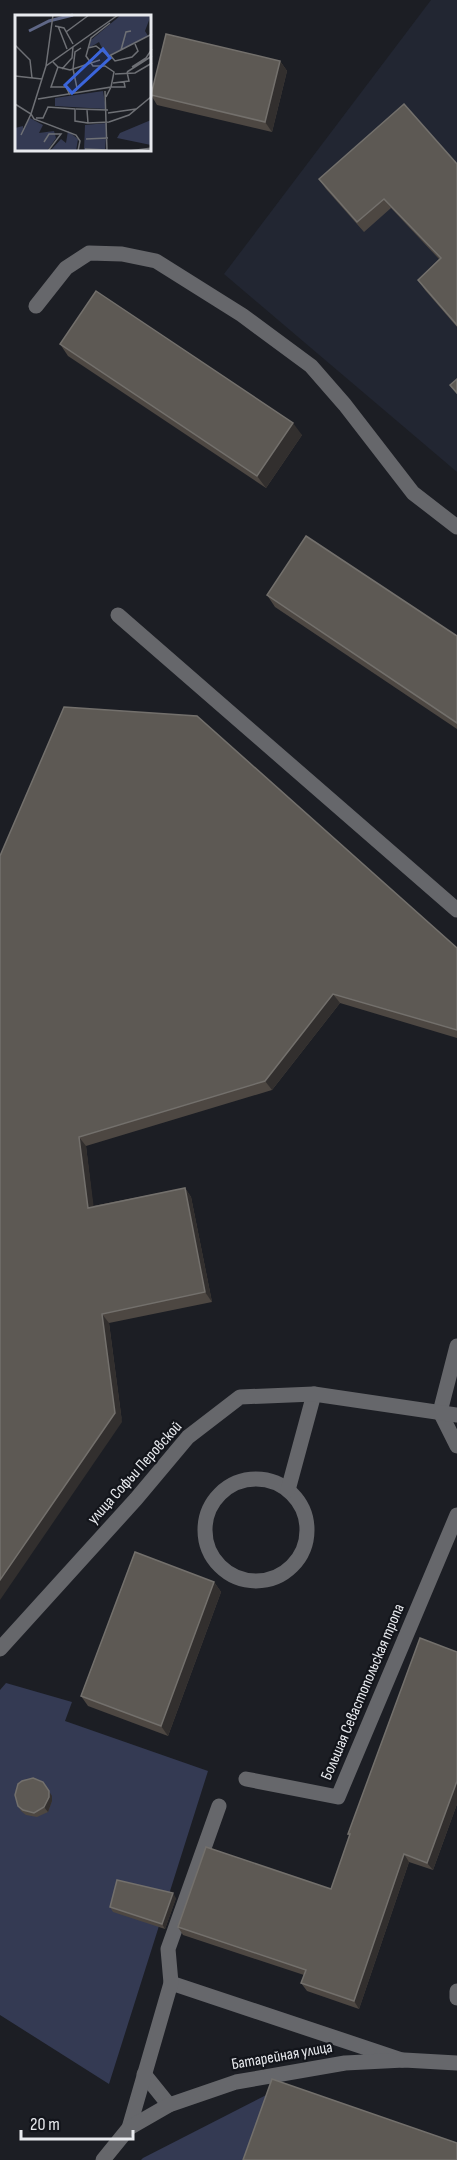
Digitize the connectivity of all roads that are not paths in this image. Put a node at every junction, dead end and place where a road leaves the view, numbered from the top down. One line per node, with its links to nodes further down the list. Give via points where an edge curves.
1 (36, 306): 2 (street, via 66,268 89,253 156,261 242,315 311,366 413,493)
2 (457, 527)
3 (118, 615): 4 (street)
4 (457, 910)
5 (457, 1346): 7 (street)
6 (314, 1394): 7 (street, улица Софьи Перовской); 10 (street); 12 (street, улица Софьи Перовской, via 240,1397 188,1437)
7 (440, 1412): 8 (street, улица Софьи Перовской); 9 (street)
8 (457, 1415)
9 (457, 1446)
10 (288, 1490): 10 (street, via 256,1479 224,1490 213,1502 205,1536 219,1566 233,1576 266,1581 294,1564 303,1551 306,1518)
11 (457, 1515): 13 (street, Большая Севастопольская тропа, via 338,1797)
12 (0, 1649)
13 (246, 1779)
14 (219, 1806): 15 (street, via 168,1949)
15 (171, 1983): 18 (street); 20 (street)
16 (457, 1991): 17 (street)
17 (457, 1998)
18 (404, 2060): 19 (street, Батарейная улица); 21 (street, Батарейная улица, via 345,2063 236,2082)
19 (457, 2063)
20 (144, 2074): 21 (street); 22 (street)
21 (169, 2105): 22 (street, Батарейная улица)
22 (129, 2128): 23 (street, Батарейная улица)
23 (103, 2160)

